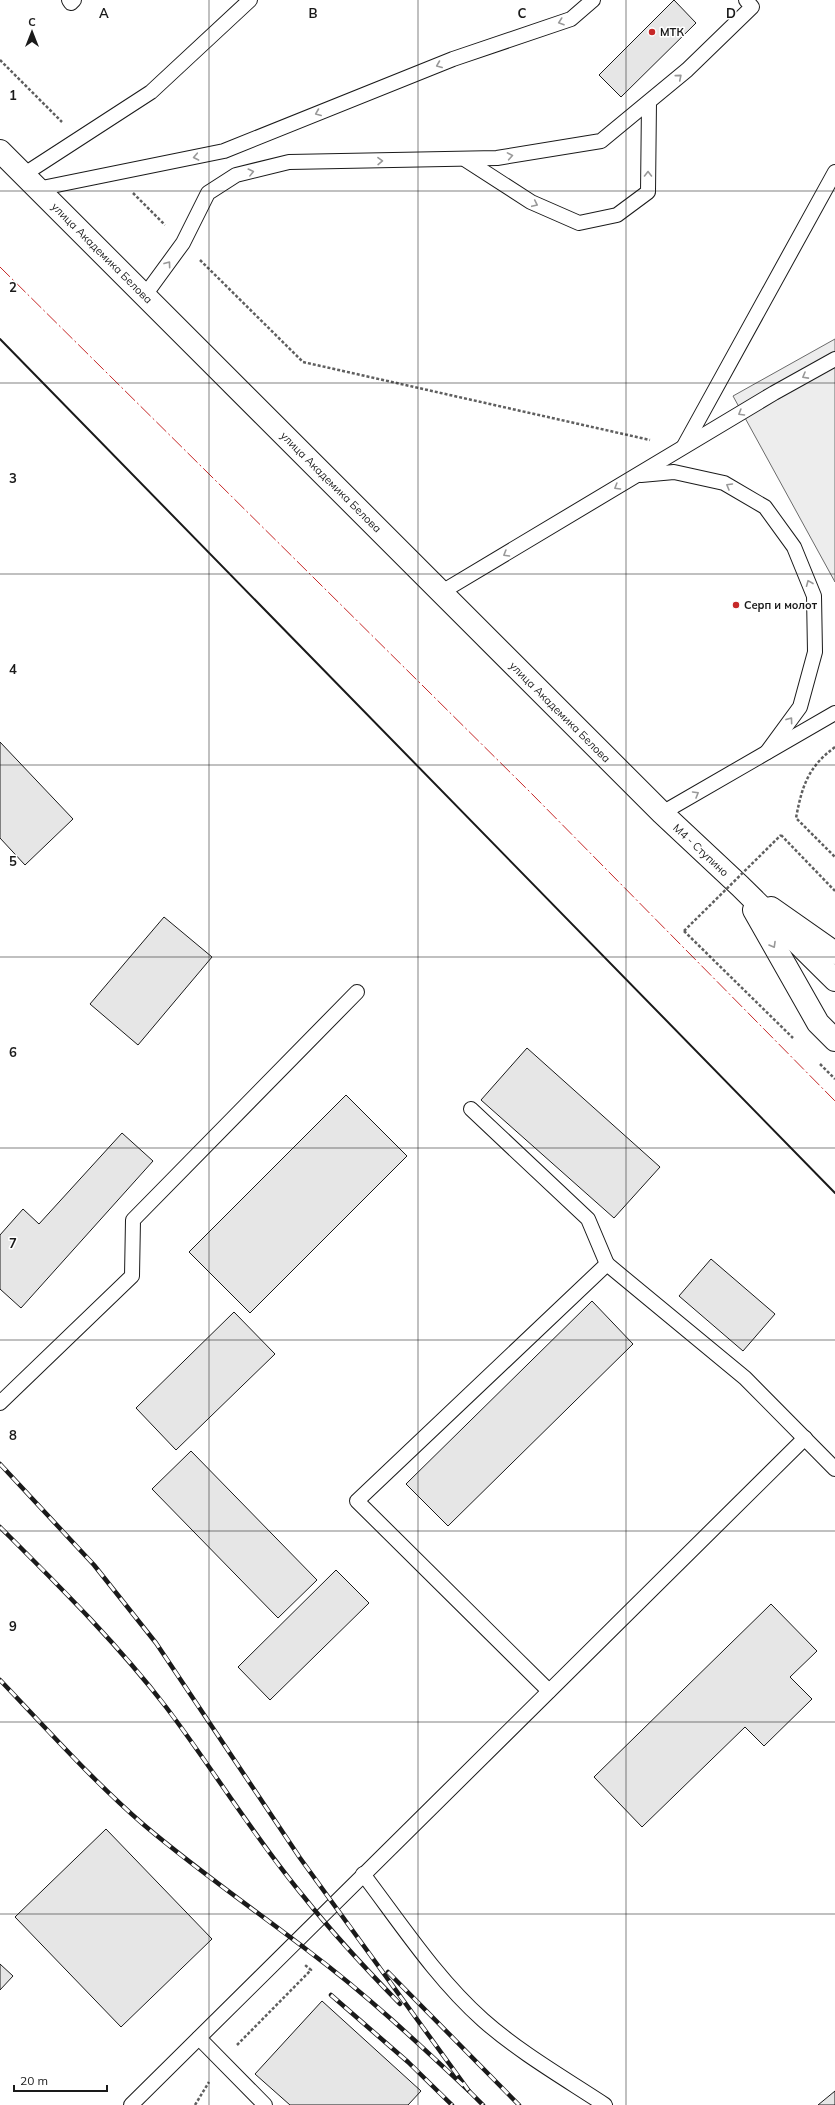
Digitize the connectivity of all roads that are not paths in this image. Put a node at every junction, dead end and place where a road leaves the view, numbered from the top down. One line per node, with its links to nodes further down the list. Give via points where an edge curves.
1 (68, 0): 2 (lane, via 71,3)
2 (74, 0)
3 (250, 0): 10 (lane, via 151,92 79,139)
4 (593, 0): 10 (lane, one-way to 10, via 571,19 453,59 224,151 113,173)
5 (746, 0): 6 (lane, one-way to 5, via 687,70 752,7)
6 (649, 102): 8 (lane, one-way to 6, via 497,158 600,141); 8 (lane, one-way to 6, via 531,202 579,223 617,215 648,192)
7 (0, 151): 10 (main road, улица Академика Белова)
8 (466, 160): 11 (lane, one-way to 8, via 184,243 208,193 236,175 289,162)
9 (835, 172): 13 (lane)
10 (30, 182): 11 (main road, улица Академика Белова)
11 (145, 295): 15 (main road, улица Академика Белова)
12 (835, 359): 13 (lane, one-way to 13)
13 (683, 448): 14 (lane)
14 (637, 475): 15 (lane, one-way to 15); 17 (lane, one-way to 14, via 800,707 815,652 814,596 794,547 765,507 724,483 674,472)
15 (440, 593): 18 (main road, улица Академика Белова)
16 (835, 713): 17 (lane)
17 (767, 752): 18 (lane, one-way to 17)
18 (662, 814): 19 (main road, М4 - Ступино)
19 (740, 886): 20 (main road); 21 (main road); 23 (main road, one-way to 23, via 818,1023)
20 (835, 953)
21 (835, 980)
22 (357, 992): 26 (lane, via 133,1220 132,1276)
23 (835, 1040)
24 (471, 1109): 25 (lane, via 588,1219)
25 (607, 1264): 27 (lane, via 745,1378); 29 (lane, via 357,1501)
26 (0, 1403)
27 (805, 1438): 28 (lane); 29 (lane)
28 (835, 1469)
29 (549, 1691): 30 (lane)
30 (363, 1874): 31 (lane); 34 (lane, via 435,1968 483,2020)
31 (199, 2038): 32 (lane); 33 (lane)
32 (130, 2105)
33 (265, 2105)
34 (605, 2105)

